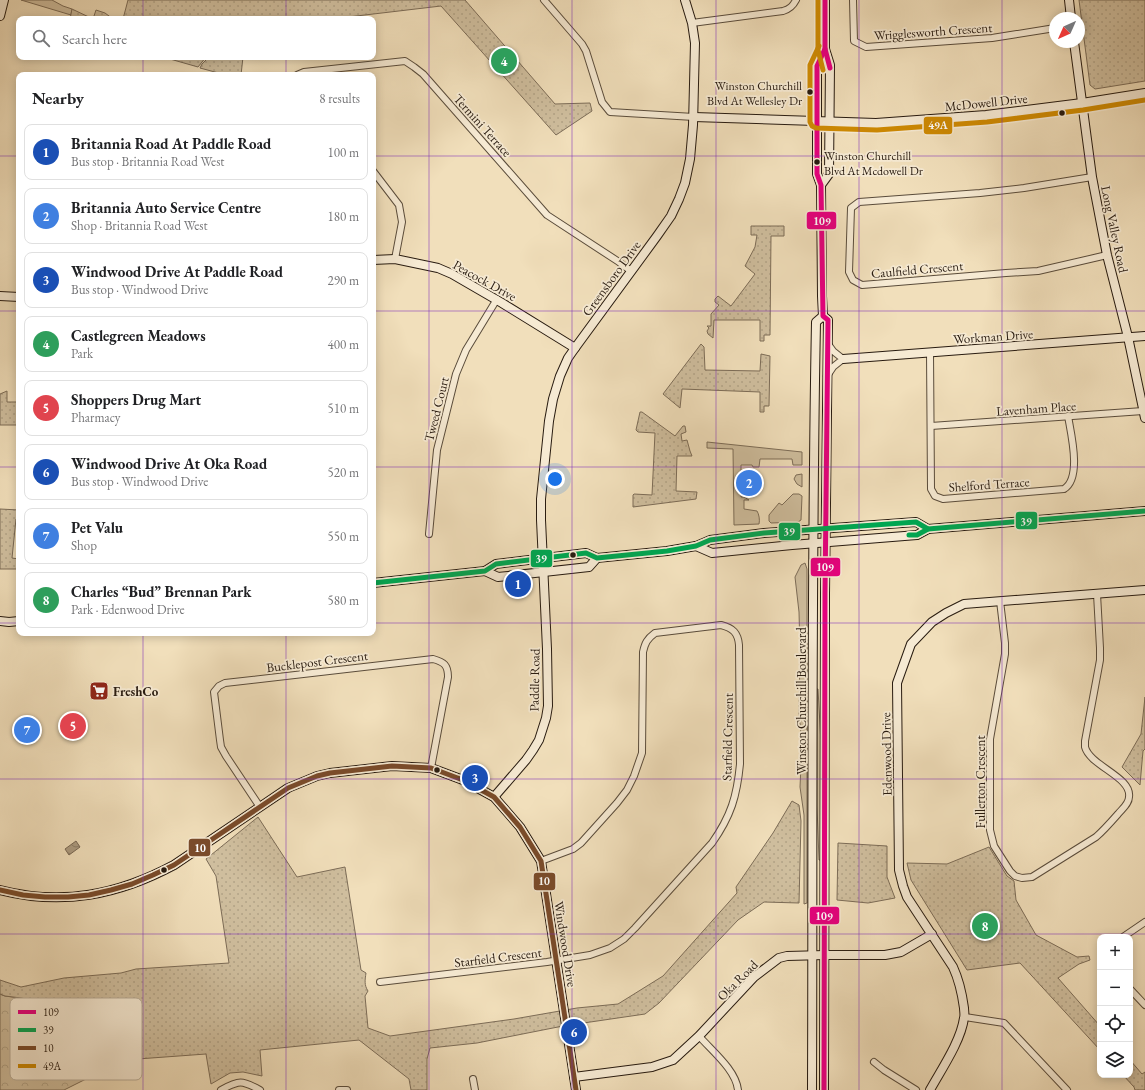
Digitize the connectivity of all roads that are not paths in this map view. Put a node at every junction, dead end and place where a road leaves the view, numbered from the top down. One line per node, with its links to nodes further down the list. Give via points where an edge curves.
1 (4, 0): 9 (street)
2 (544, 0): 17 (street, via 582,44 602,102 610,112)
3 (685, 0): 10 (street, Greensboro Drive)
4 (796, 0): 10 (street, via 790,9 783,11)
5 (825, 0): 13 (street, Winston Churchill Boulevard)
6 (853, 0): 11 (street, Wrigglesworth Crescent, via 854,41 866,47 992,38)
7 (1069, 0): 8 (street)
8 (1070, 12)
9 (0, 16)
10 (692, 23): 17 (street, Greensboro Drive, via 695,42)
11 (1049, 29)
12 (1075, 48): 16 (street, Long Valley Road)
13 (825, 49): 18 (street, Winston Churchill Boulevard, via 817,66); 19 (street, Winston Churchill Boulevard, via 830,65)
14 (304, 72): 26 (street, Termini Terrace, via 405,61 422,74 548,214)
15 (1145, 93): 16 (street, McDowell Drive)
16 (1082, 102): 19 (street, McDowell Drive, via 986,115 901,122); 21 (street, Long Valley Road)
17 (694, 117): 18 (street, McDowell Drive); 26 (street, Greensboro Drive, via 690,159 679,199 658,236)
18 (817, 121): 19 (street, McDowell Drive); 22 (street, Winston Churchill Boulevard, via 817,174)
19 (829, 122): 22 (street, Winston Churchill Boulevard, via 828,174)
20 (376, 174): 24 (street, via 400,206 402,222)
21 (1092, 177): 23 (street, Long Valley Road); 23 (street, Caulfield Crescent, via 1017,189 859,202 851,208 849,272 853,280 862,285 1038,271)
22 (821, 185): 30 (street, Winston Churchill Boulevard)
23 (1107, 256): 32 (street, Long Valley Road)
24 (396, 259): 25 (street, Peacock Drive); 29 (street, Peacock Drive, via 438,268)
25 (376, 260)
26 (631, 271): 34 (street, Greensboro Drive)
27 (0, 296): 28 (street)
28 (16, 297)
29 (497, 300): 34 (street, Peacock Drive); 45 (street, Tweed Court, via 466,350 456,374 438,450)
30 (823, 316): 33 (street, Winston Churchill Boulevard, via 828,320); 44 (street, Winston Churchill Boulevard, via 816,322)
31 (1145, 336): 32 (street, Workman Drive)
32 (1128, 337): 35 (street, Workman Drive); 38 (street, Long Valley Road)
33 (827, 344): 36 (street); 37 (street, Winston Churchill Boulevard)
34 (575, 348): 49 (street, Greensboro Drive, via 560,376 549,421 541,499)
35 (930, 352): 36 (street, Workman Drive); 40 (street, Shelford Terrace)
36 (843, 359): 37 (street)
37 (827, 376): 42 (street, Winston Churchill Boulevard)
38 (1144, 414): 39 (street, Lavenham Place)
39 (1068, 416): 40 (street, Lavenham Place); 40 (street, Shelford Terrace, via 1074,452 1069,486 1064,489 943,499 935,496 931,489)
40 (931, 426)
41 (1145, 511): 43 (street)
42 (826, 529): 43 (street, via 916,522); 44 (street); 46 (street, Winston Churchill Boulevard)
43 (928, 529): 46 (street, via 917,535)
44 (814, 530): 47 (street, Winston Churchill Boulevard); 48 (street, via 710,540)
45 (429, 534)
46 (826, 542): 47 (street); 70 (street, Winston Churchill Boulevard)
47 (813, 543): 48 (street, via 712,553); 69 (street, Winston Churchill Boulevard)
48 (696, 546): 50 (street)
49 (544, 558): 50 (street, via 586,553); 51 (street, Greensboro Drive); 52 (street, via 496,564)
50 (597, 558): 51 (street, via 589,567)
51 (544, 571): 52 (street, via 498,577); 62 (street, Paddle Road, via 548,706 546,718 533,750)
52 (484, 572): 53 (street)
53 (376, 583)
54 (1145, 590): 55 (street, Edenwood Drive)
55 (1097, 594): 56 (street, Edenwood Drive); 56 (street, Fullerton Crescent, via 1100,660 1084,741 1085,748 1092,758 1124,783 1129,789 1130,796 1127,804 1103,832 1032,877 1022,878 1010,871 994,846 990,830 990,739 1005,654)
56 (1000, 601): 67 (street, Edenwood Drive, via 964,604 932,622 911,644 897,683 899,870 907,897)
57 (0, 621): 59 (street)
58 (16, 621): 59 (street)
59 (9, 622): 60 (street)
60 (0, 628)
61 (431, 768): 62 (street, Windwood Drive, via 463,780); 63 (street, Windwood Drive, via 392,766 330,773 288,788); 63 (street, Bucklepost Crescent, via 448,677 448,670 439,660 225,683 214,692 221,747)
62 (494, 797): 64 (street, Windwood Drive, via 520,827)
63 (260, 807): 65 (street, Windwood Drive, via 174,865 137,883 90,895 56,897)
64 (541, 861): 71 (street, Windwood Drive); 71 (street, Starfield Crescent, via 573,849 581,843 618,803 634,776 642,753 643,652 648,638 655,633 721,625 728,627 738,637 739,645 740,764 735,797 722,828 699,858 624,939 610,948 590,955)
65 (0, 890)
66 (1145, 922): 68 (street)
67 (932, 934): 70 (street, Oka Road, via 901,952 885,955); 75 (street, Edenwood Drive, via 958,978)
68 (1127, 934)
69 (812, 955): 70 (street, Oka Road); 76 (street, Oka Road, via 778,958 754,977); 87 (street, Winston Churchill Boulevard)
70 (825, 955): 88 (street, Winston Churchill Boulevard)
71 (556, 961): 72 (street, Starfield Crescent); 78 (street, Windwood Drive)
72 (380, 982)
73 (1133, 992): 74 (street)
74 (1145, 1005)
75 (965, 1017): 90 (street, Edenwood Drive, via 952,1051); 91 (street, via 1004,1023)
76 (699, 1036): 78 (street, Oka Road, via 673,1060 652,1067); 86 (street, via 728,1068)
77 (874, 1062): 89 (street)
78 (574, 1076): 85 (street, Windwood Drive)
79 (474, 1079): 84 (street)
80 (221, 1090): 81 (street, via 241,1082)
81 (260, 1090)
82 (340, 1090): 83 (street)
83 (347, 1090)
84 (475, 1090)
85 (576, 1090)
86 (738, 1090)
87 (812, 1090)
88 (824, 1090)
89 (916, 1090)
90 (930, 1090)
91 (1067, 1090)

